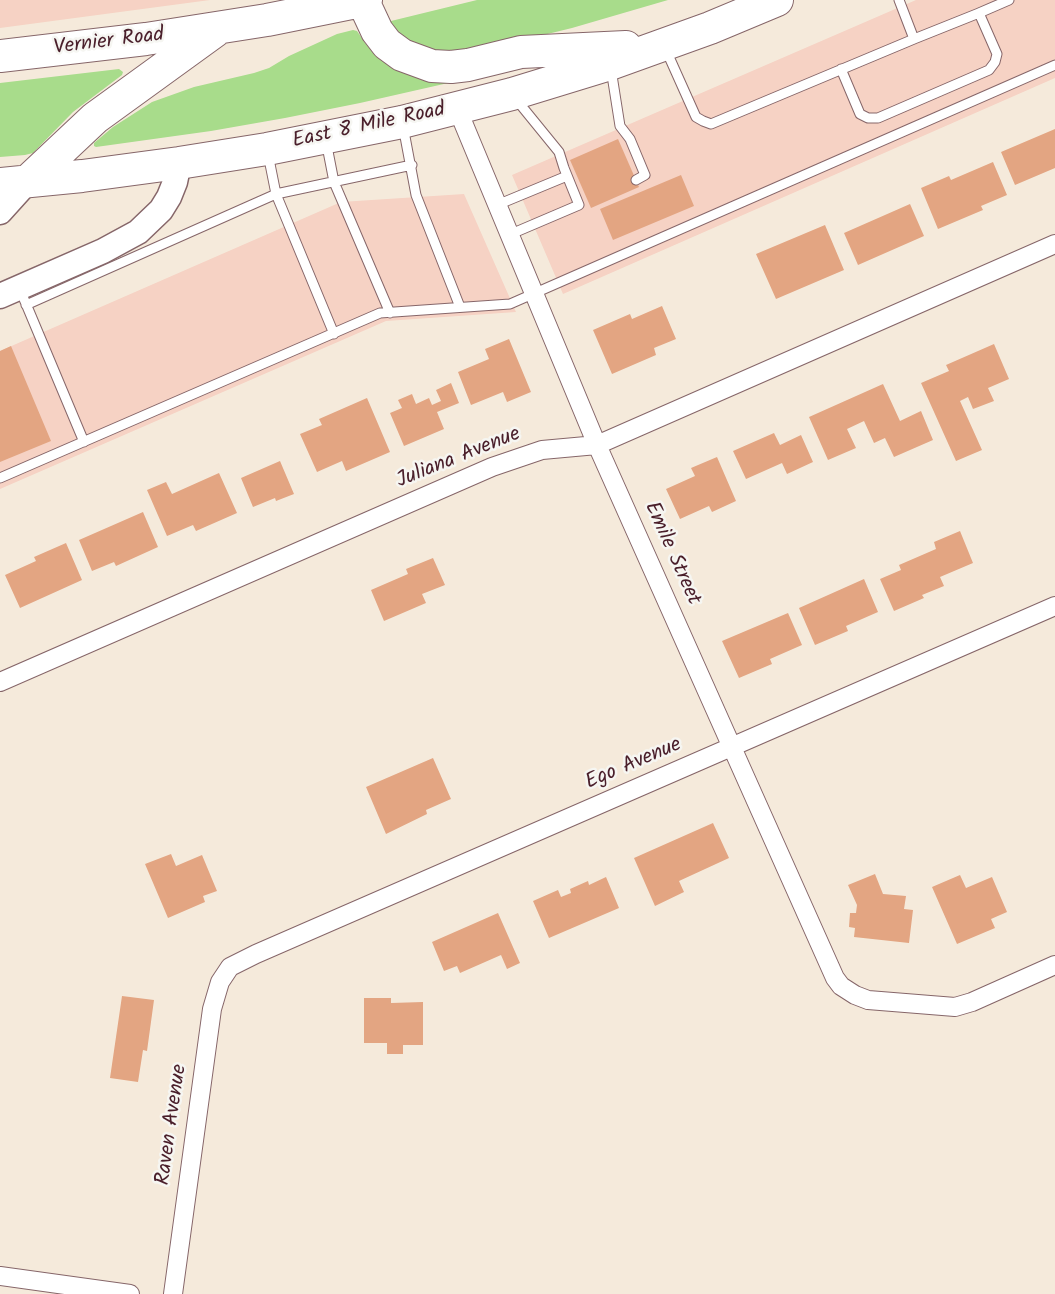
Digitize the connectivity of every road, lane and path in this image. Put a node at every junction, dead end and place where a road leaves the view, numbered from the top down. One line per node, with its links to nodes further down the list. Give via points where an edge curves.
1 (364, 0): 6 (highway); 8 (highway, via 387,44 432,66 468,65 521,52)
2 (777, 0): 8 (highway, East 8 Mile Road)
3 (899, 0): 7 (lane)
4 (1009, 0): 5 (lane)
5 (979, 13): 7 (lane); 12 (lane, via 997,54 989,70 878,118 860,114)
6 (219, 28): 9 (highway, Vernier Road); 24 (highway)
7 (914, 39): 12 (lane)
8 (664, 46): 10 (highway, East 8 Mile Road); 12 (lane, via 696,117 711,124)
9 (0, 56)
10 (610, 64): 13 (highway, East 8 Mile Road); 17 (lane, via 620,125)
11 (1055, 65): 31 (lane)
12 (841, 69)
13 (512, 94): 14 (highway, East 8 Mile Road); 22 (lane, via 559,152)
14 (457, 108): 15 (highway, East 8 Mile Road); 27 (street, Emile Street)
15 (402, 122): 16 (highway, East 8 Mile Road); 21 (lane)
16 (326, 138): 19 (highway, East 8 Mile Road); 25 (lane)
17 (630, 139): 18 (lane); 23 (lane, via 633,161 645,176)
18 (620, 144)
19 (267, 149): 20 (highway, East 8 Mile Road); 26 (lane)
20 (178, 163): 24 (highway); 32 (street, via 161,211 138,232)
21 (412, 165): 25 (lane); 33 (lane, via 416,195)
22 (567, 169): 27 (lane); 29 (lane, via 584,203)
23 (636, 180)
24 (14, 182): 28 (street)
25 (334, 182): 26 (lane); 34 (lane)
26 (276, 194): 32 (lane); 35 (lane)
27 (497, 205): 29 (street, Emile Street)
28 (0, 212)
29 (511, 234): 31 (street, Emile Street)
30 (1055, 244): 37 (street, Juliana Avenue)
31 (535, 293): 33 (lane, via 510,304); 37 (street, Emile Street)
32 (15, 296): 36 (lane)
33 (460, 307): 34 (lane)
34 (390, 313): 35 (lane, via 380,313)
35 (334, 334): 36 (lane)
36 (84, 442): 38 (lane)
37 (597, 444): 40 (street, Juliana Avenue, via 542,450 492,467); 41 (street, Emile Street)
38 (0, 478)
39 (1055, 606): 41 (street, Ego Avenue)
40 (0, 682)
41 (733, 747): 42 (street, Emile Street, via 841,986 867,1000 955,1007); 43 (street, Ego Avenue)
42 (1055, 965)
43 (230, 967): 47 (street, Raven Avenue, via 212,1009)
44 (0, 1276): 45 (street)
45 (71, 1290): 46 (street)
46 (130, 1294)
47 (173, 1294)

